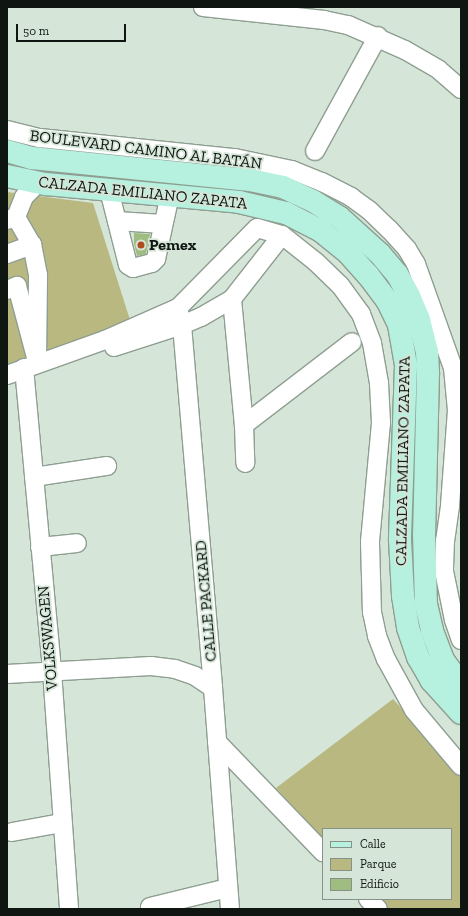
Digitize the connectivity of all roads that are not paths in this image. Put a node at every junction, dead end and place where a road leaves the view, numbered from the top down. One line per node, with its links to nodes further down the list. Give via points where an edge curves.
1 (203, 7): 2 (street, via 324,20 348,25)
2 (378, 36): 3 (street, via 438,70); 6 (street)
3 (461, 89)
4 (7, 130): 22 (street, BOULEVARD CAMINO AL BATÁN, via 40,138 235,158 292,170 351,197 369,210 407,249 416,264)
5 (7, 151): 36 (main road, CALZADA EMILIANO ZAPATA, via 32,158 250,180 283,187 339,216 380,254 397,274 409,296 419,320 427,352 424,541 426,604 432,631 443,660)
6 (315, 151)
7 (7, 176): 8 (main road, CALZADA EMILIANO ZAPATA)
8 (39, 182): 9 (main road, CALZADA EMILIANO ZAPATA); 11 (street, via 24,197)
9 (109, 190): 10 (main road, CALZADA EMILIANO ZAPATA); 12 (street)
10 (170, 195): 13 (street); 38 (main road, CALZADA EMILIANO ZAPATA, via 239,202 286,213 320,231 348,253 387,300 399,325 406,365 400,540 407,620 418,657 432,681)
11 (11, 218): 15 (street)
12 (117, 221): 13 (street); 13 (street, via 128,265 133,268 154,261)
13 (163, 224)
14 (282, 235): 18 (street); 19 (street, via 257,228); 40 (street, via 340,285 361,314 372,343 379,383 381,423 370,542 372,612 381,648 399,685 414,710)
15 (32, 245): 16 (street); 17 (street, via 38,275 37,361 17,286)
16 (7, 254)
17 (7, 290)
18 (232, 300): 20 (street); 25 (street)
19 (178, 308): 20 (street, CALLE PACKARD); 23 (street, via 105,340)
20 (182, 325): 23 (street); 37 (street, CALLE PACKARD)
21 (352, 342): 25 (street)
22 (457, 368): 30 (street, BOULEVARD CAMINO AL BATÁN)
23 (18, 373): 24 (street); 28 (street, VOLKSWAGEN)
24 (7, 383)
25 (244, 425): 26 (street)
26 (245, 463)
27 (107, 466): 28 (street)
28 (34, 477): 32 (street, VOLKSWAGEN)
29 (461, 480): 30 (street)
30 (455, 507): 33 (street, BOULEVARD CAMINO AL BATÁN, via 445,540 444,571 454,620)
31 (77, 543): 32 (street)
32 (40, 547): 34 (street, VOLKSWAGEN)
33 (461, 640)
34 (52, 671): 35 (street); 37 (street, via 150,666 175,669 195,676); 41 (street, VOLKSWAGEN)
35 (7, 674)
36 (461, 685)
37 (213, 688): 39 (street, CALLE PACKARD)
38 (461, 713)
39 (217, 742): 43 (street); 44 (street, CALLE PACKARD)
40 (461, 766)
41 (62, 823): 42 (street); 47 (street, VOLKSWAGEN)
42 (12, 832)
43 (322, 851)
44 (228, 888): 46 (street); 48 (street, CALLE PACKARD)
45 (369, 900): 49 (street)
46 (150, 906)
47 (69, 909)
48 (230, 909)
49 (378, 909)

